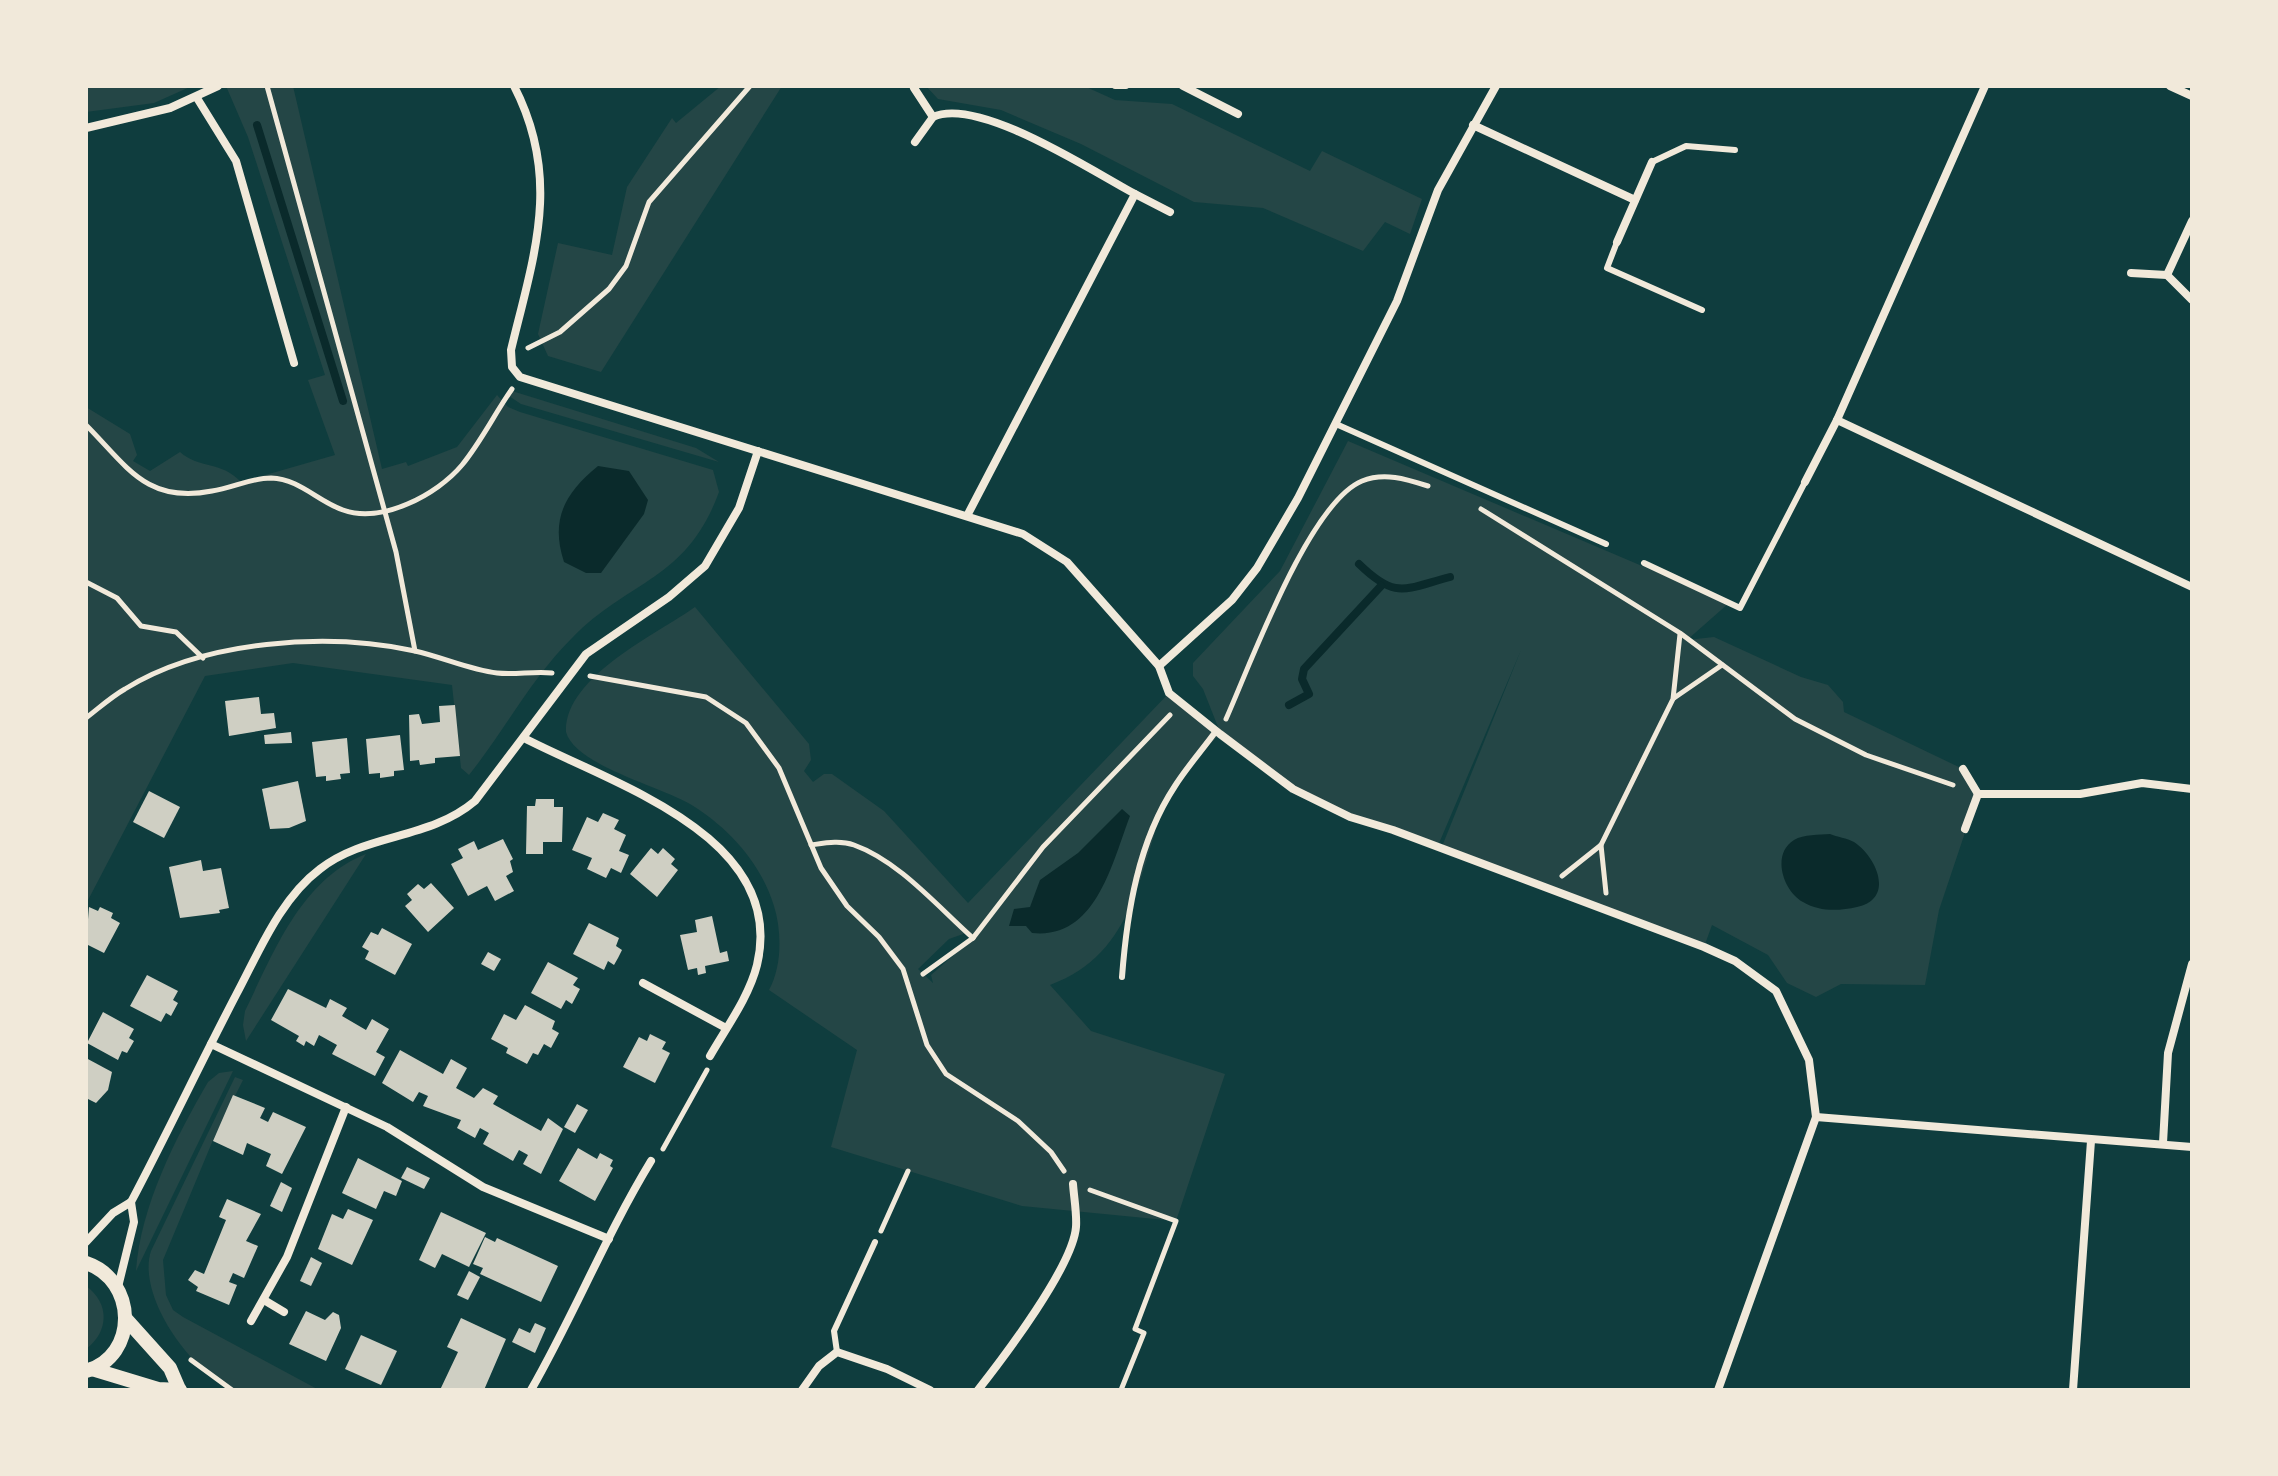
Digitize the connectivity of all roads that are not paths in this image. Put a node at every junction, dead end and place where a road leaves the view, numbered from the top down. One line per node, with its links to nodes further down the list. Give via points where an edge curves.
1 (218, 86): 12 (street)
2 (514, 86): 32 (street, via 540,154 542,212 511,356 520,377)
3 (1115, 86): 4 (lane)
4 (1126, 86)
5 (1183, 86): 10 (street)
6 (1496, 86): 15 (street)
7 (1985, 86): 30 (street)
8 (2170, 86): 11 (street)
9 (914, 88): 14 (street)
10 (1196, 89): 13 (street)
11 (2192, 96)
12 (197, 98): 16 (street); 29 (street, via 236,161)
13 (1238, 114)
14 (933, 117): 17 (street); 20 (street, via 952,112 990,119)
15 (1473, 125): 21 (street); 31 (street, via 1438,190 1397,301)
16 (86, 128)
17 (915, 142)
18 (1735, 150): 19 (lane, via 1686,146)
19 (1652, 162): 21 (street)
20 (1135, 194): 22 (street); 34 (street)
21 (1635, 200): 24 (street)
22 (1170, 212)
23 (2192, 221): 26 (street)
24 (1617, 242): 28 (lane, via 1607,268)
25 (2131, 273): 26 (street)
26 (2167, 275): 27 (street)
27 (2192, 300)
28 (1702, 310)
29 (294, 363)
30 (1837, 420): 33 (street); 37 (street)
31 (1336, 424): 35 (lane); 38 (street, via 1257,568 1232,600)
32 (758, 451): 34 (street); 40 (street, via 735,517 705,566 586,654)
33 (1805, 482): 36 (lane, via 1740,608)
34 (968, 514): 38 (street, via 1023,534 1067,562)
35 (1606, 544)
36 (1644, 563)
37 (2192, 587)
38 (1159, 666): 39 (street, via 1169,693)
39 (1218, 733): 46 (lane, via 1174,788 1154,830 1133,887); 52 (street, via 1293,789 1350,817 1735,961 1776,991 1809,1060)
40 (524, 738): 48 (street, via 678,814 711,839 741,874 756,912 760,948 752,981); 49 (street, via 485,790 461,812 423,831 342,854 313,874 279,917)
41 (1963, 769): 43 (street)
42 (2192, 789): 43 (street, via 2142,783 2080,794)
43 (1978, 794): 44 (street)
44 (1965, 829)
45 (2192, 964): 54 (street, via 2168,1053)
46 (1122, 977)
47 (643, 983): 48 (street)
48 (726, 1028): 50 (street)
49 (211, 1044): 51 (street); 58 (street)
50 (710, 1056)
51 (346, 1107): 59 (street, via 483,1187); 64 (street, via 287,1257)
52 (1816, 1117): 53 (street); 75 (street)
53 (2091, 1141): 54 (street); 76 (street)
54 (2163, 1143): 55 (street)
55 (2192, 1147)
56 (651, 1161): 59 (street)
57 (1073, 1184): 74 (street, via 1077,1230 1062,1263 1046,1296)
58 (131, 1202): 60 (street); 63 (street, via 134,1222)
59 (609, 1239): 71 (street)
60 (86, 1242)
61 (875, 1242): 68 (lane, via 834,1331)
62 (86, 1263): 63 (street)
63 (118, 1289): 66 (street)
64 (264, 1300): 65 (street); 67 (street)
65 (284, 1312)
66 (126, 1319): 69 (street, via 116,1349); 70 (street, via 170,1368)
67 (251, 1321)
68 (837, 1352): 72 (street); 73 (street)
69 (89, 1370): 70 (street)
70 (180, 1390)
71 (531, 1390)
72 (802, 1390)
73 (930, 1390)
74 (978, 1390)
75 (1718, 1390)
76 (2073, 1390)

